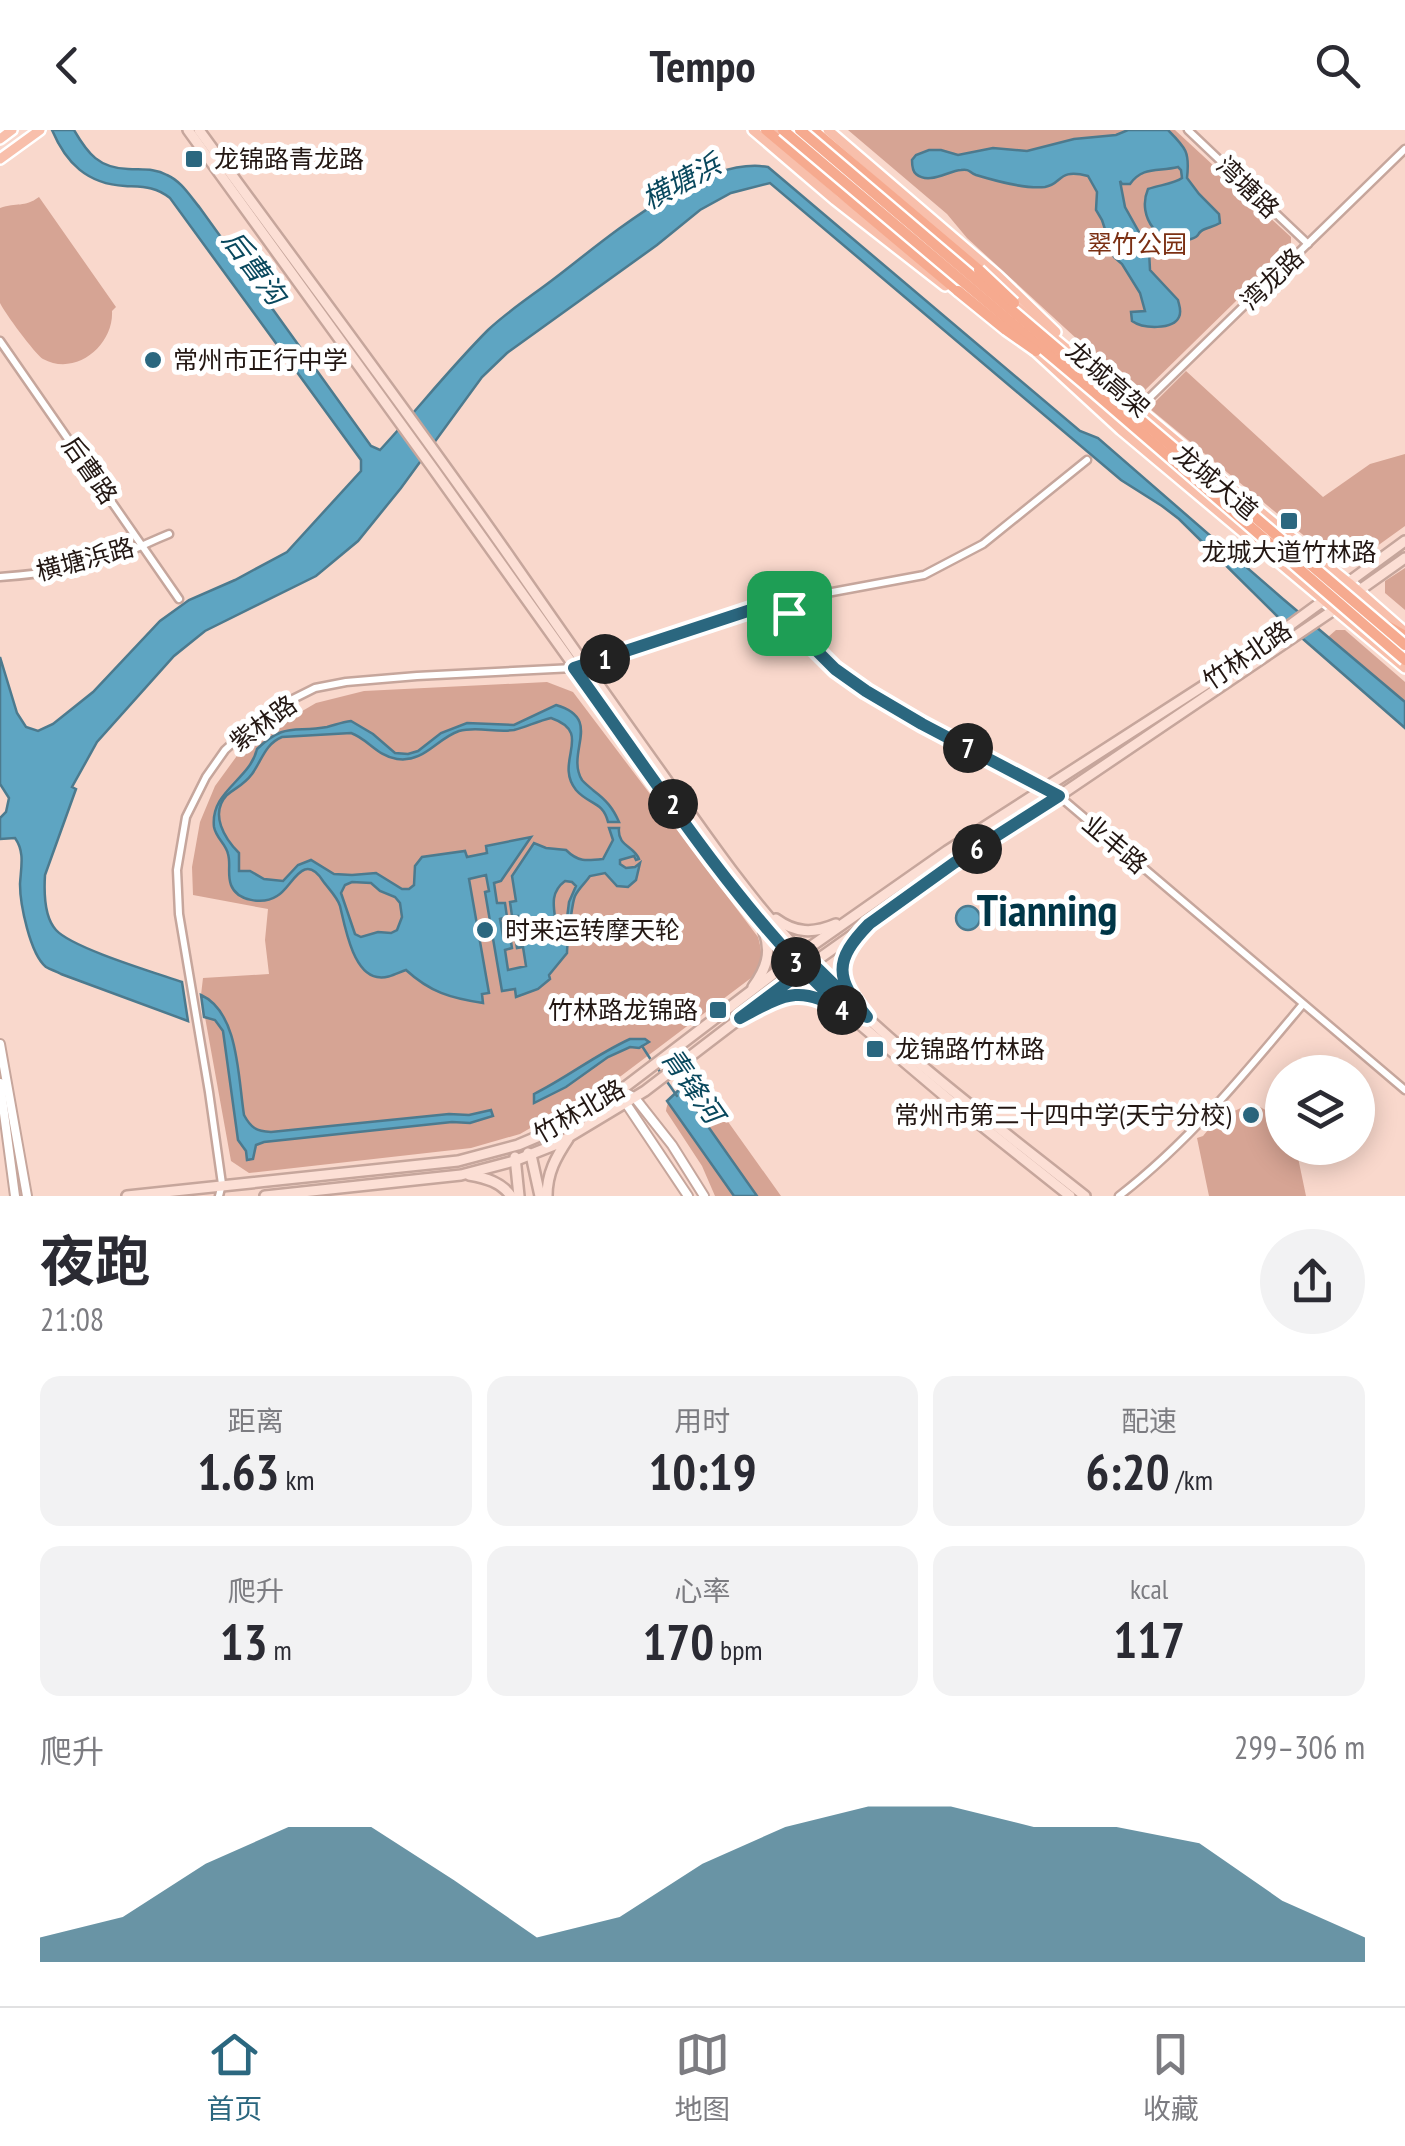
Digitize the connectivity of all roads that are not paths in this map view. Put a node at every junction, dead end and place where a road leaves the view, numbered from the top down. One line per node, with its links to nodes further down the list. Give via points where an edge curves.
1 (12, 130): 12 (main road)
2 (40, 130): 14 (main road)
3 (188, 130): 40 (main road)
4 (199, 130): 40 (main road, via 442,459)
5 (754, 130): 17 (main road)
6 (766, 130): 18 (highway, bridge, via 1006,330)
7 (776, 130): 17 (main road, 龙城大道)
8 (783, 130): 18 (highway, 龙城高架, bridge)
9 (806, 130): 18 (highway, bridge, via 979,270)
10 (828, 130): 18 (main road, 龙城大道, via 998,276)
11 (1188, 130): 15 (street, 湾塘路)
12 (0, 138)
13 (1405, 149): 15 (street, 湾龙路)
14 (0, 159)
15 (1308, 244): 19 (street, 湾龙路)
16 (0, 341): 23 (street, 后曹路)
17 (1060, 376): 33 (main road, 龙城大道)
18 (1100, 386): 19 (main road, 龙城大道); 35 (highway, 龙城高架, bridge); 36 (highway, 龙城高架, bridge)
19 (1139, 408): 27 (main road, 龙城大道)
20 (1088, 460): 30 (street, via 983,544 924,575)
21 (169, 534): 23 (street, 横塘浜路)
22 (1405, 541): 27 (main road, 竹林北路)
23 (143, 544): 25 (street, 横塘浜路, via 90,563); 31 (street, 后曹路)
24 (1405, 558): 29 (main road, 竹林北路)
25 (0, 577)
26 (770, 582): 32 (street, 业丰路)
27 (1349, 582): 29 (main road, 龙城大道); 33 (main road, 竹林北路)
28 (806, 590): 32 (street, 紫林路)
29 (1358, 591): 34 (main road, 竹林北路); 37 (main road, 龙城大道)
30 (800, 598)
31 (179, 599)
32 (781, 600): 40 (street, 紫林路); 42 (street, 业丰路, via 835,669)
33 (1325, 600): 34 (main road, 龙城大道); 42 (main road, 竹林北路)
34 (1336, 609): 41 (main road, 龙城大道); 43 (main road, 竹林北路)
35 (1350, 614): 39 (highway, 龙城高架, bridge); 41 (highway, bridge)
36 (1370, 615): 37 (highway, bridge); 38 (highway, 龙城高架, bridge)
37 (1405, 631)
38 (1405, 644)
39 (1405, 660)
40 (580, 666): 44 (main road, via 709,856); 65 (street, 紫林路, via 316,688 248,729 206,777 180,840 178,899)
41 (1405, 672)
42 (1045, 788): 43 (street, 业丰路); 45 (main road, 竹林北路)
43 (1059, 796): 46 (main road, 竹林北路); 50 (street, 业丰路)
44 (755, 907): 45 (main road, via 809,932); 47 (main road); 49 (main road, via 769,952)
45 (860, 912): 47 (main road, 竹林北路)
46 (869, 924): 48 (main road, 竹林北路); 52 (main road, via 842,964 848,993)
47 (798, 956): 48 (main road); 49 (main road, 竹林北路)
48 (808, 967): 51 (main road); 52 (main road); 53 (main road, 竹林北路)
49 (746, 995): 56 (main road, 竹林北路)
50 (1303, 1004): 57 (street, 业丰路); 79 (street, via 1183,1140)
51 (849, 1015): 53 (main road, via 819,997 797,994); 77 (main road)
52 (867, 1017): 78 (main road)
53 (740, 1018): 58 (main road, 竹林北路)
54 (0, 1044): 67 (street)
55 (0, 1083): 66 (street)
56 (621, 1090): 58 (street); 59 (street); 61 (main road, 竹林北路)
57 (1405, 1090)
58 (635, 1098): 59 (main road, 竹林北路); 76 (street)
59 (624, 1104): 60 (main road, 竹林北路); 75 (street)
60 (571, 1135): 62 (main road, 竹林北路); 74 (main road, via 555,1158)
61 (518, 1145): 62 (main road); 63 (main road); 65 (main road, 竹林北路, via 458,1161)
62 (531, 1156): 63 (main road, 竹林北路); 74 (main road)
63 (514, 1161): 64 (main road, 竹林北路); 73 (main road)
64 (426, 1178): 71 (main road, 竹林北路); 72 (main road, via 470,1175)
65 (222, 1184): 68 (main road, 竹林北路); 69 (street, 紫林路); 70 (street)
66 (15, 1196)
67 (27, 1196)
68 (126, 1196)
69 (219, 1196)
70 (229, 1196)
71 (265, 1196)
72 (511, 1196)
73 (520, 1196)
74 (544, 1196)
75 (688, 1196)
76 (704, 1196)
77 (1070, 1196)
78 (1085, 1196)
79 (1118, 1196)

